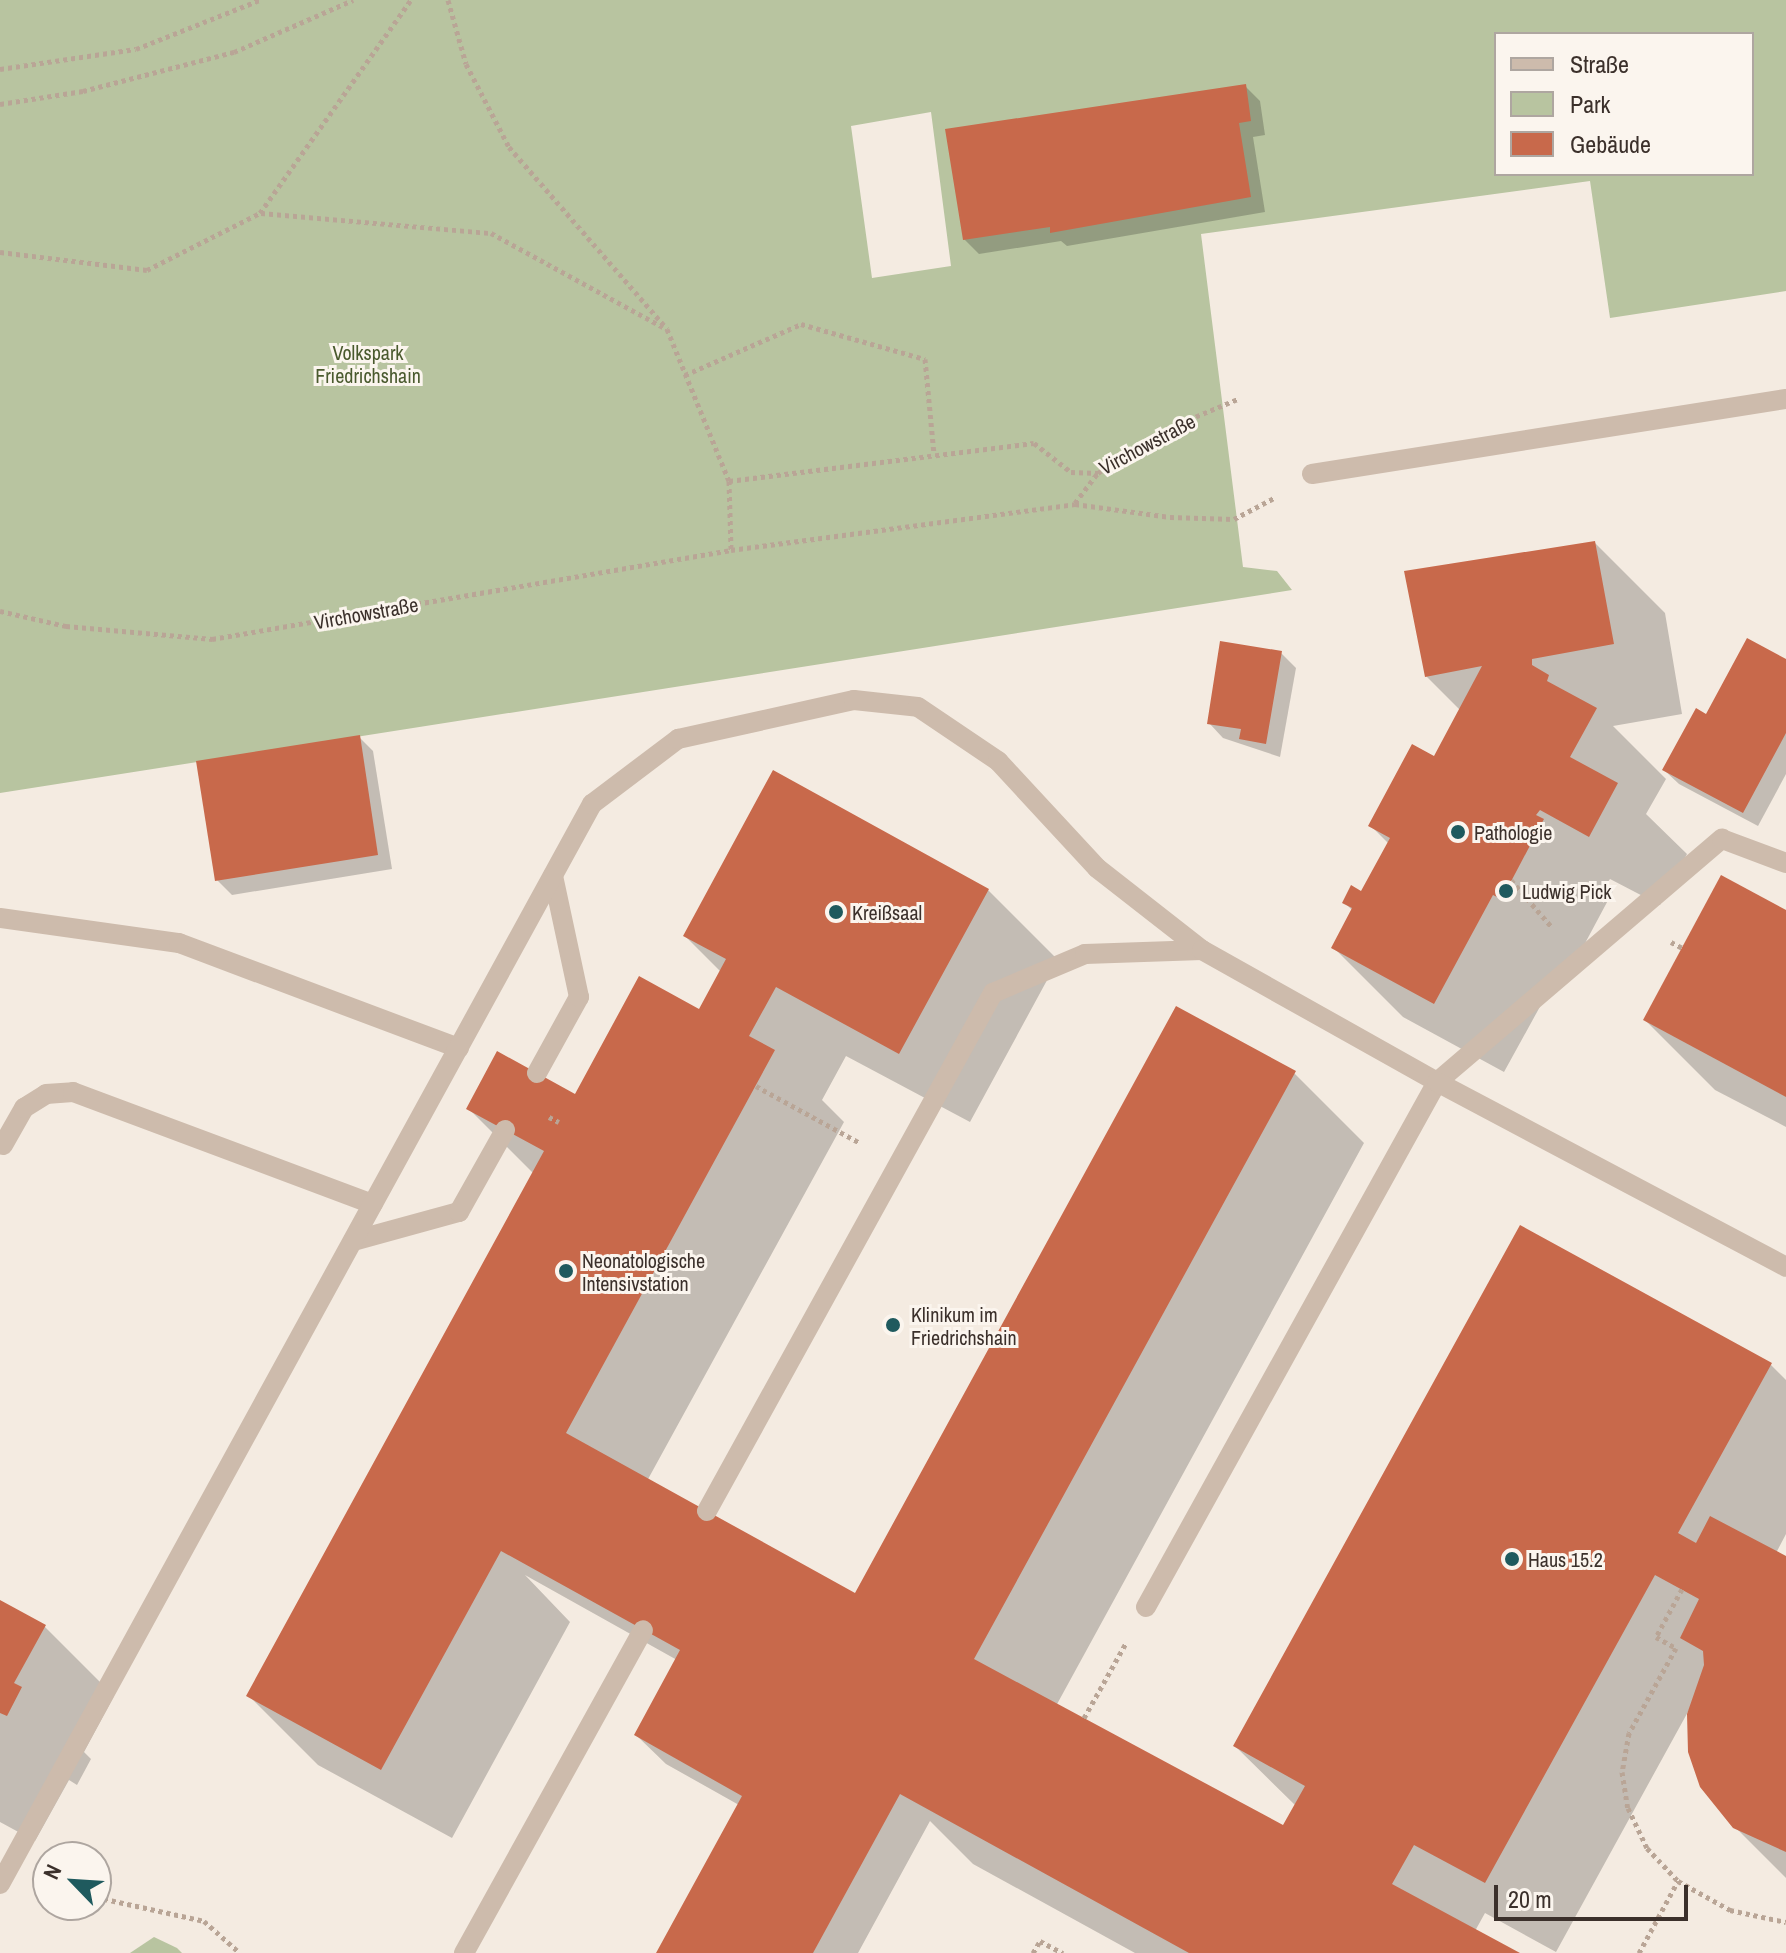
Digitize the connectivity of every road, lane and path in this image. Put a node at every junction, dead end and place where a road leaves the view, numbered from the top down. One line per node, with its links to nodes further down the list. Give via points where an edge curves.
1 (260, 0): 5 (path, via 136,49)
2 (353, 0): 6 (path, via 234,52 83,91)
3 (411, 0): 7 (path)
4 (448, 0): 9 (path, via 466,64 509,147)
5 (0, 69)
6 (0, 104)
7 (260, 213): 8 (path, via 147,270); 9 (path, via 491,233)
8 (0, 252)
9 (667, 329): 10 (path)
10 (685, 375): 13 (path, via 801,324 925,359); 16 (path)
11 (1238, 399): 14 (path, Virchowstraße, via 1159,432)
12 (1786, 399): 15 (street)
13 (934, 455): 14 (path, Virchowstraße, via 1034,443 1071,472); 16 (path, Virchowstraße)
14 (1098, 473): 17 (path)
15 (1312, 474): 17 (path, Virchowstraße, via 1234,519 1170,517)
16 (729, 481): 18 (path)
17 (1075, 504): 18 (path, Virchowstraße)
18 (731, 550): 19 (path, Virchowstraße, via 212,639 66,626)
19 (0, 611)
20 (1786, 863): 28 (street, via 1722,839)
21 (553, 876): 25 (street, via 592,804 678,739 854,700 918,707 998,761 1097,868); 26 (street); 27 (street, via 579,997)
22 (1511, 880): 23 (path)
23 (1530, 902)
24 (0, 918): 26 (street, via 179,943)
25 (1202, 950): 28 (street); 32 (street, via 1085,954 993,993)
26 (459, 1048): 33 (street)
27 (537, 1073)
28 (1437, 1082): 35 (street); 38 (street)
29 (756, 1086): 32 (path)
30 (505, 1130): 34 (street, via 459,1212)
31 (3, 1145): 33 (street, via 24,1108 46,1094 73,1092)
32 (899, 1164): 36 (street)
33 (373, 1204): 34 (street)
34 (353, 1241): 42 (street)
35 (1786, 1267)
36 (707, 1511)
37 (1682, 1589): 41 (path, via 1656,1637 1676,1648 1629,1733 1622,1772 1628,1808 1647,1848)
38 (1146, 1607): 40 (path)
39 (643, 1630): 46 (street)
40 (1084, 1718)
41 (1678, 1881): 44 (path, via 1730,1910); 49 (path)
42 (0, 1884)
43 (112, 1901): 45 (path, via 204,1921)
44 (1786, 1922)
45 (240, 1953)
46 (464, 1953)
47 (1033, 1953): 48 (path, via 1040,1941)
48 (1063, 1953)
49 (1639, 1953)

